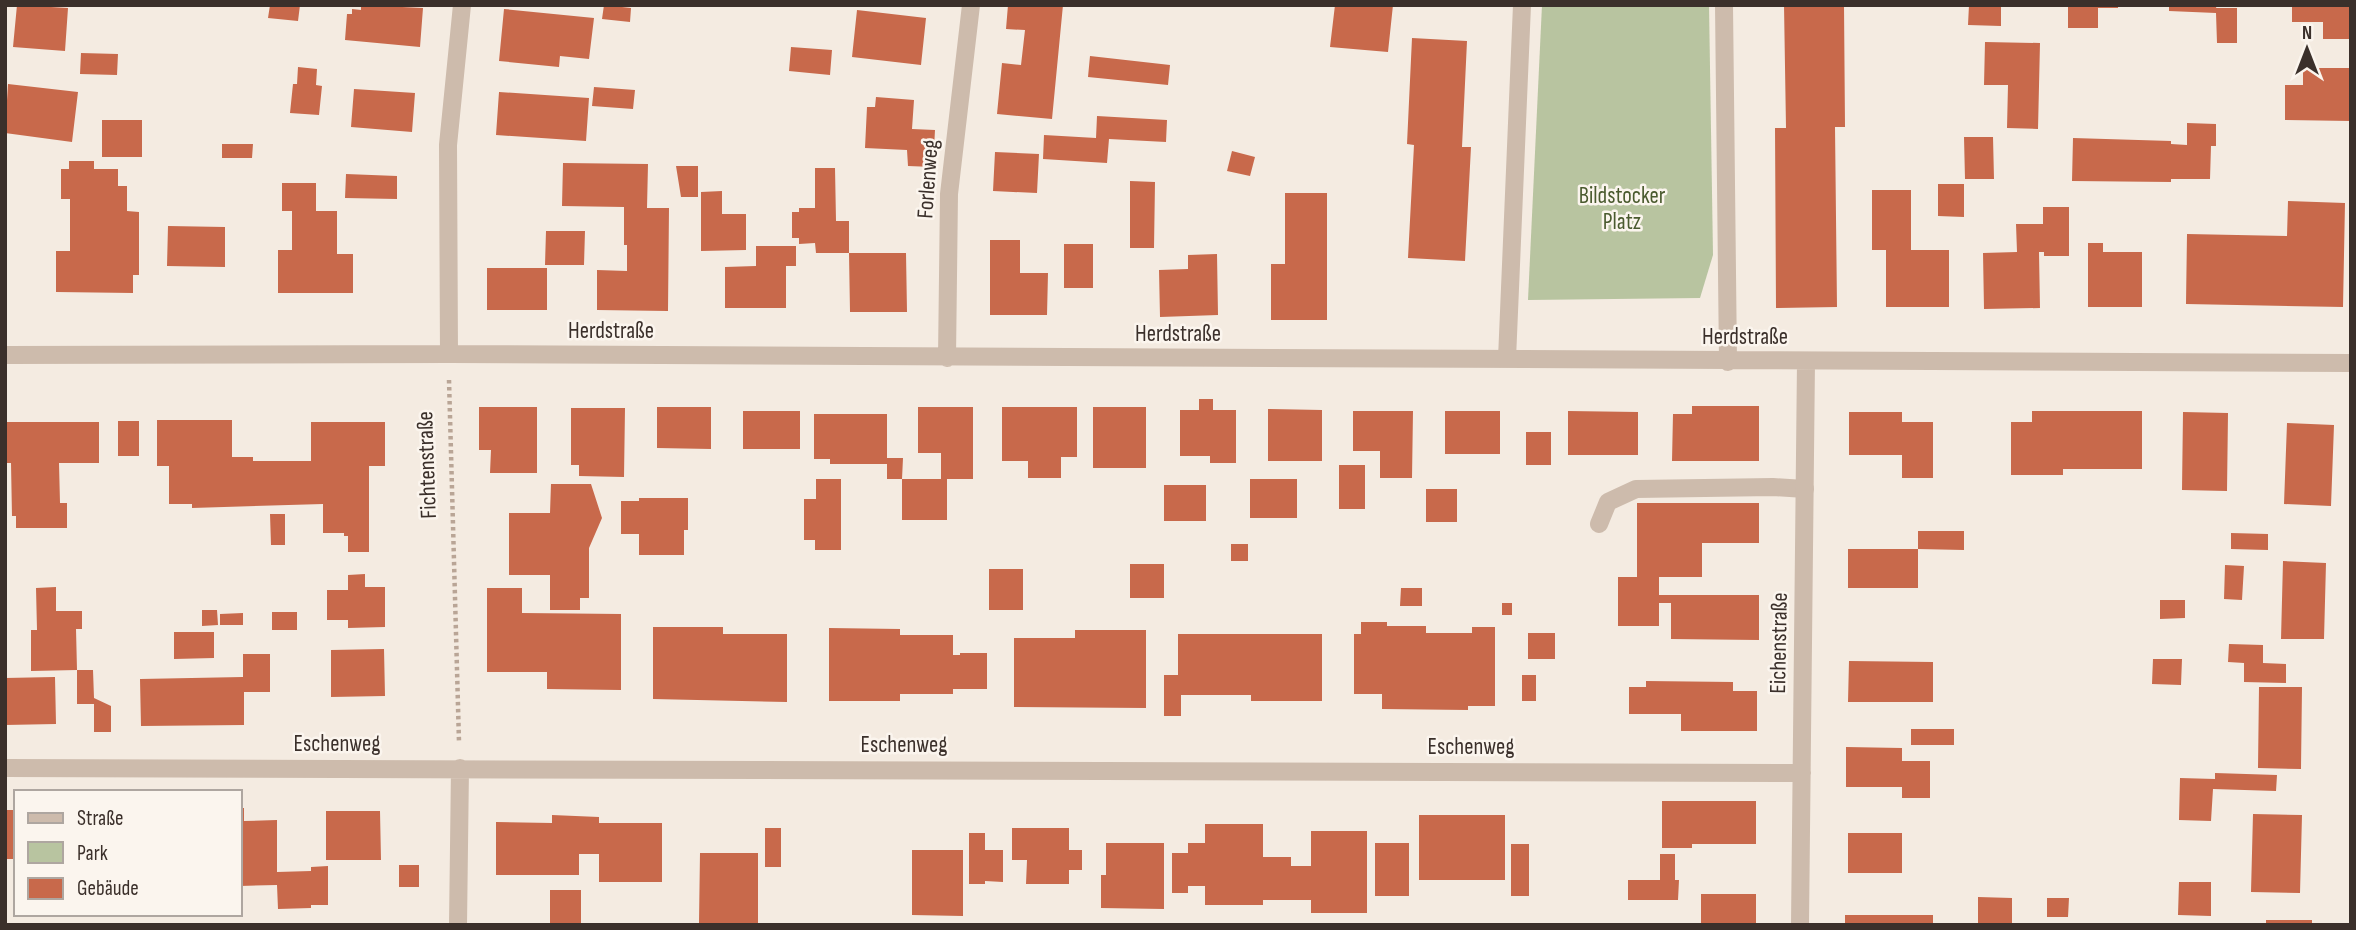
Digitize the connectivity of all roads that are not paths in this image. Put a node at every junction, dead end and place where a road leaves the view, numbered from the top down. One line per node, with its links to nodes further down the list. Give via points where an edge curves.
1 (462, 5): 5 (street, via 447,145)
2 (971, 5): 7 (street, Forlenweg, via 949,194)
3 (1522, 5): 8 (street)
4 (1724, 5): 10 (street)
5 (449, 354): 6 (street, Herdstraße); 7 (street, Herdstraße)
6 (5, 355)
7 (947, 358): 8 (street, Herdstraße)
8 (1507, 359): 10 (street, Herdstraße)
9 (1806, 361): 10 (street, Herdstraße); 11 (street, Herdstraße); 12 (street, Eichenstraße)
10 (1728, 362)
11 (2351, 363)
12 (1805, 489): 13 (street, via 1636,489 1608,502); 16 (street, Eichenstraße)
13 (1599, 524)
14 (5, 768): 15 (street, Eschenweg)
15 (460, 768): 16 (street, Eschenweg); 17 (street)
16 (1802, 773): 18 (street, Eichenstraße)
17 (458, 925)
18 (1800, 925)

